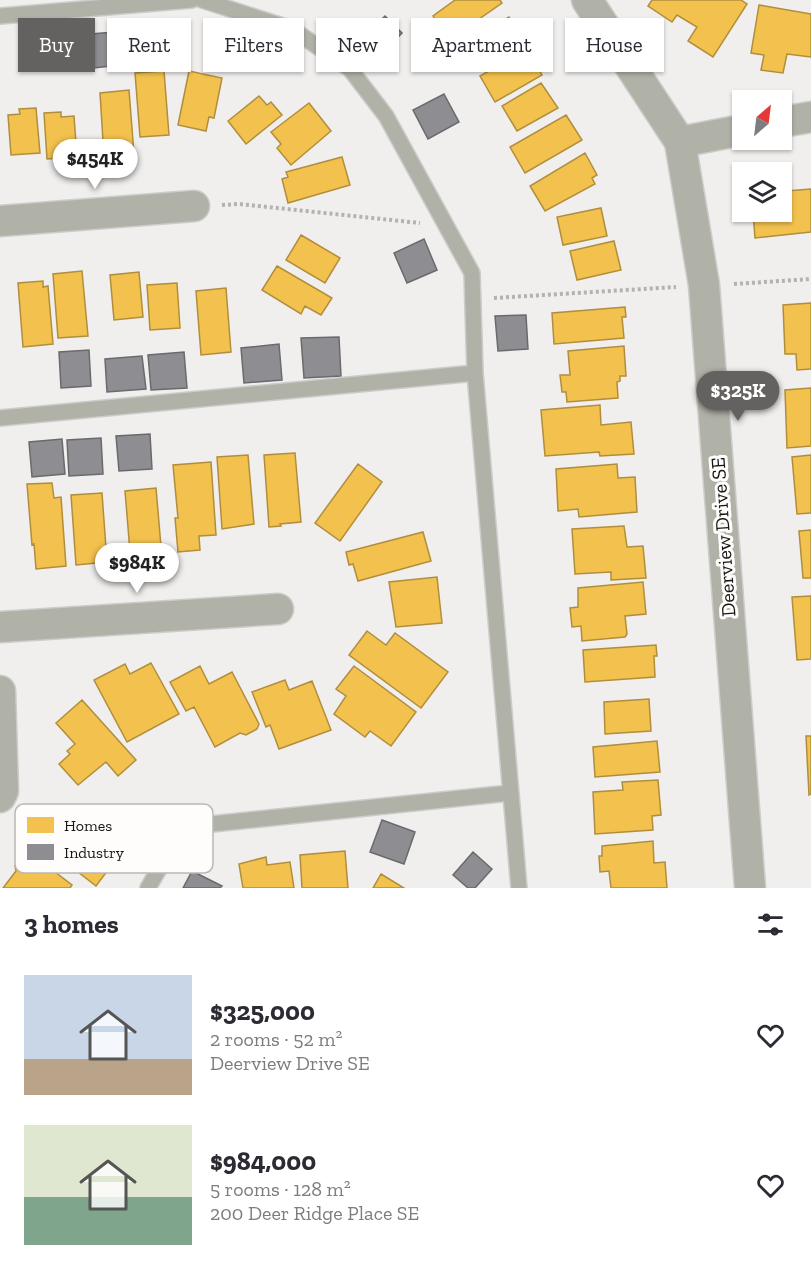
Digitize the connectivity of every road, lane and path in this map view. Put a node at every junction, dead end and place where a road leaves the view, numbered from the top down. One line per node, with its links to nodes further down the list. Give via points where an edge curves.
1 (192, 0): 4 (lane)
2 (202, 0): 10 (lane, via 292,29 350,69 386,116)
3 (587, 0): 8 (street, Deerview Drive SE)
4 (0, 16)
5 (811, 117): 6 (street)
6 (792, 120)
7 (732, 132): 8 (street)
8 (680, 142): 13 (street, Deerview Drive SE)
9 (194, 206): 10 (path, via 239,204 424,224); 11 (street)
10 (440, 216): 14 (lane, via 472,273)
11 (0, 221)
12 (811, 279): 13 (path)
13 (704, 285): 14 (path); 26 (street, Deerview Drive SE)
14 (474, 299): 15 (lane)
15 (475, 373): 16 (lane); 20 (lane)
16 (0, 418)
17 (278, 609): 18 (street)
18 (0, 627)
19 (0, 691): 21 (street)
20 (510, 793): 22 (lane); 25 (lane)
21 (0, 797)
22 (213, 824)
23 (157, 873): 24 (lane)
24 (148, 888)
25 (519, 888)
26 (750, 888)

